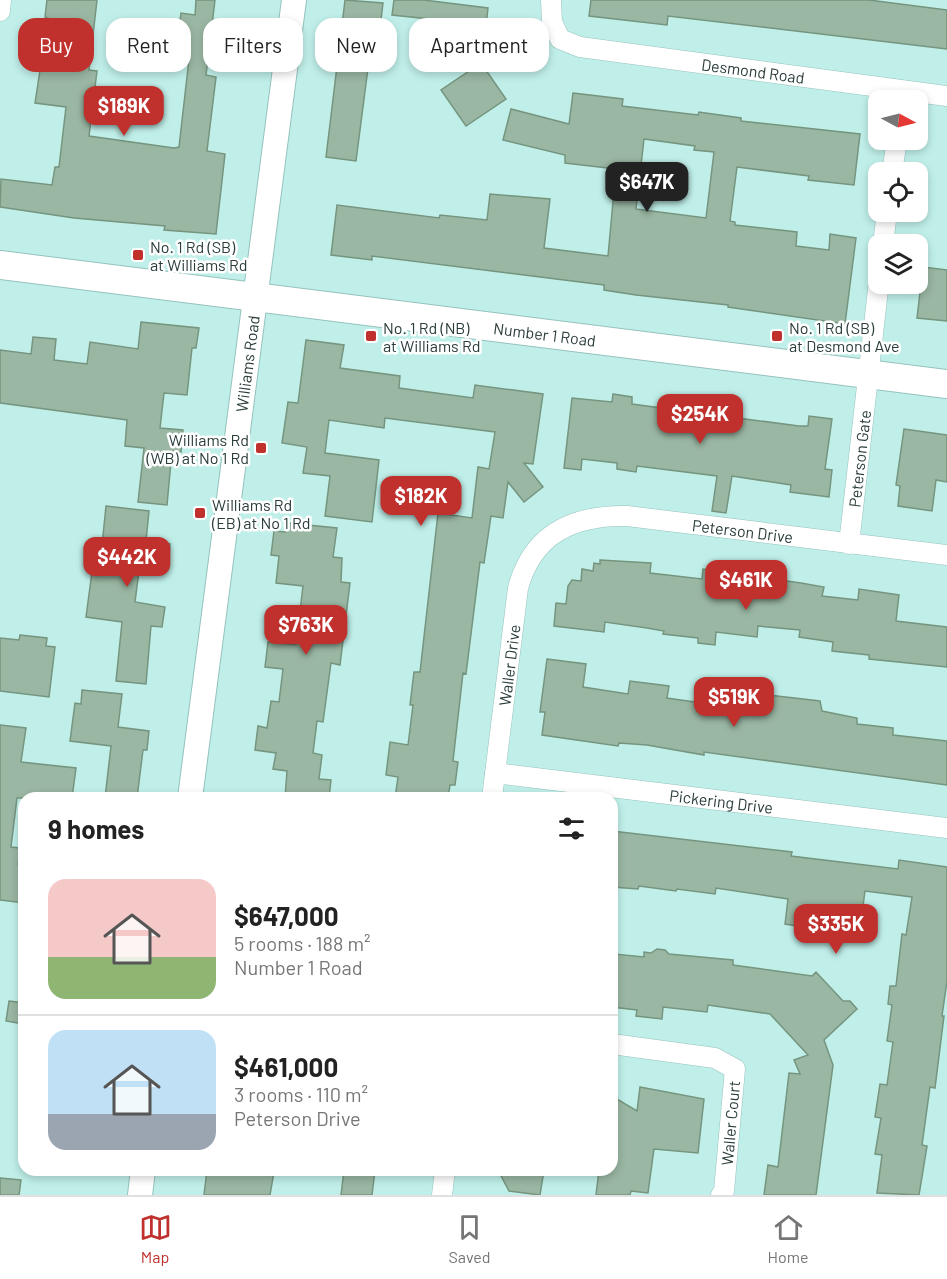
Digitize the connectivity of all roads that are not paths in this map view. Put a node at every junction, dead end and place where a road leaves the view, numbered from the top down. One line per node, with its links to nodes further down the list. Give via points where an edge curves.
1 (1, 0): 4 (street)
2 (294, 0): 10 (street, Williams Road)
3 (551, 0): 5 (street, Desmond Road, via 552,22 560,39 580,47)
4 (0, 11)
5 (868, 90)
6 (928, 96): 7 (street, Desmond Road)
7 (947, 96)
8 (0, 265): 10 (main road, Number 1 Road)
9 (877, 294): 11 (street, Peterson Gate)
10 (256, 297): 11 (main road, Number 1 Road); 17 (street, Williams Road)
11 (868, 374): 12 (main road, Number 1 Road); 14 (street, Peterson Gate)
12 (947, 384)
13 (544, 542): 14 (street, Peterson Drive, via 583,519 609,515); 16 (street, Waller Drive, via 529,559 518,588)
14 (849, 544): 15 (street, Peterson Drive)
15 (947, 555)
16 (495, 773): 18 (street, Waller Drive); 19 (street, Pickering Drive)
17 (191, 792)
18 (493, 792)
19 (947, 828)
20 (618, 1045): 25 (street, Waller Court, via 715,1058 735,1069)
21 (142, 1176): 23 (street)
22 (444, 1176): 24 (street)
23 (140, 1195)
24 (442, 1195)
25 (721, 1195)

